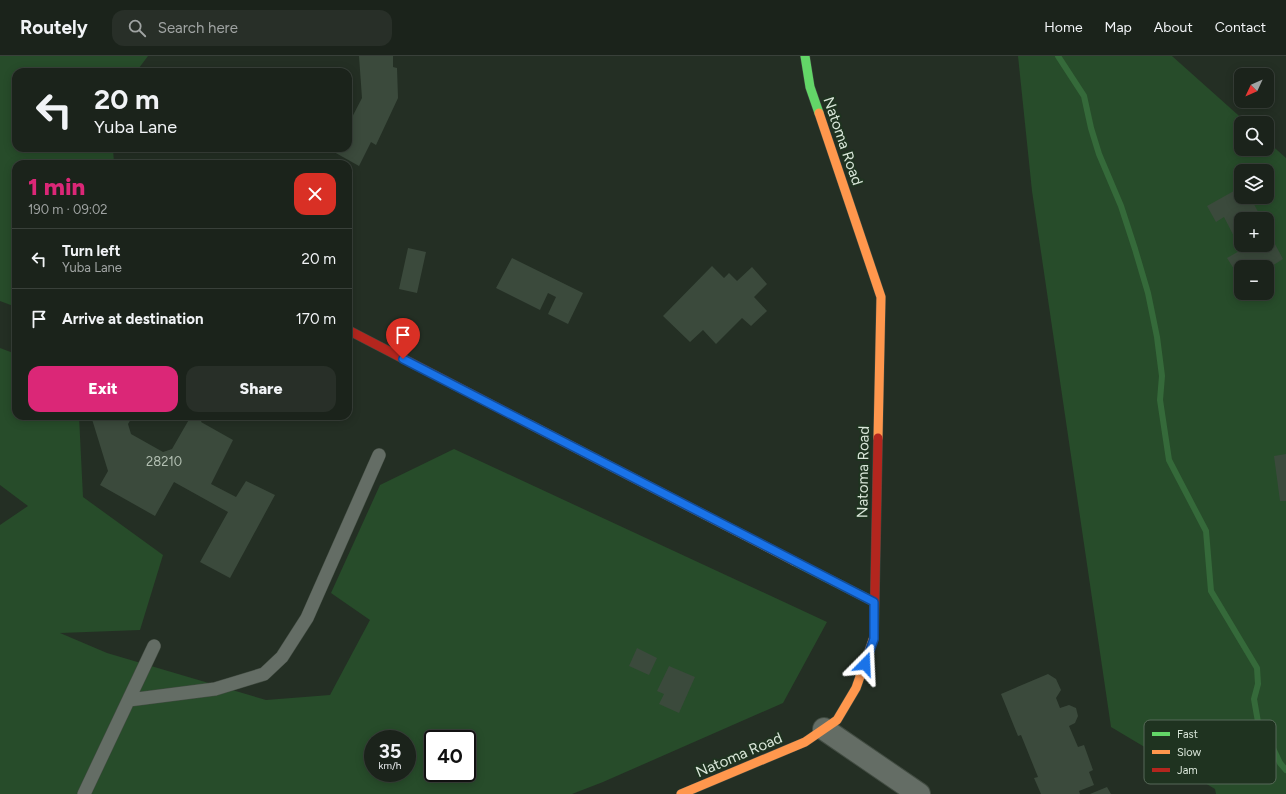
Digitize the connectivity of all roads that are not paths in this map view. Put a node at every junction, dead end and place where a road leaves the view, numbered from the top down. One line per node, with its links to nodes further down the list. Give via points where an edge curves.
1 (805, 56): 4 (street, Natoma Road, via 810,87 882,297)
2 (352, 332): 4 (street)
3 (379, 455): 6 (lane, via 307,618 282,657 264,674 215,689)
4 (874, 602): 7 (street, Natoma Road, via 874,639 856,688 837,720)
5 (154, 646): 6 (lane)
6 (129, 700): 8 (lane)
7 (824, 729): 9 (street, Natoma Road, via 806,742); 10 (street)
8 (84, 794)
9 (681, 794)
10 (919, 794)

